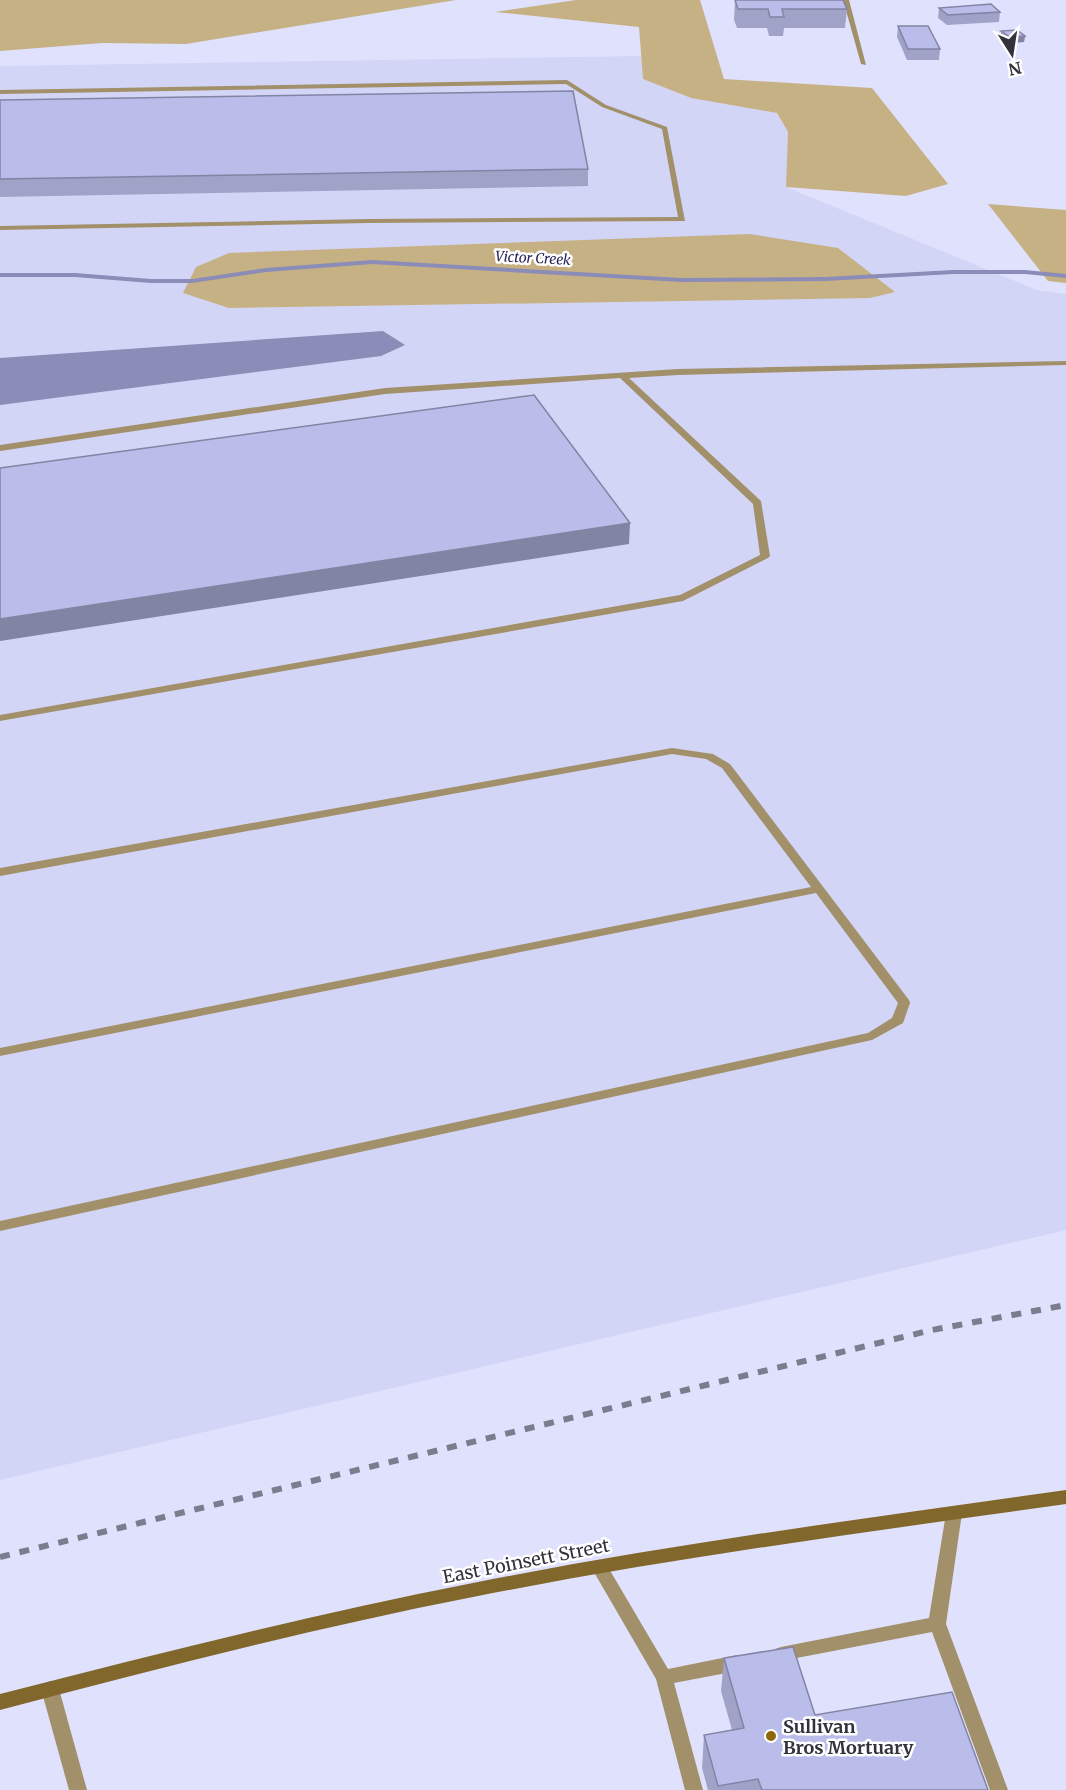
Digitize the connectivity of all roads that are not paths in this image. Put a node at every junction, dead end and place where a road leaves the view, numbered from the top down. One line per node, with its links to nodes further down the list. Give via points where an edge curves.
1 (846, 0): 2 (lane)
2 (864, 64)
3 (0, 92): 4 (lane, via 567,82 604,106 665,128 682,219)
4 (0, 228)
5 (1066, 363): 6 (lane)
6 (622, 376): 7 (lane, via 385,391); 8 (lane, via 758,503 765,556 684,598)
7 (0, 448)
8 (0, 718)
9 (0, 872): 10 (lane, via 672,751 709,756 726,766)
10 (819, 889): 11 (lane); 12 (lane, via 904,1003 898,1020 872,1036)
11 (0, 1052)
12 (0, 1226)
13 (1066, 1497): 14 (main road, East Poinsett Street)
14 (954, 1513): 15 (main road, East Poinsett Street, via 743,1542); 16 (lane)
15 (599, 1567): 17 (lane); 18 (main road, East Poinsett Street, via 225,1643)
16 (937, 1624): 17 (lane); 22 (lane)
17 (664, 1677): 21 (lane)
18 (50, 1689): 19 (main road, East Poinsett Street); 20 (lane)
19 (0, 1702)
20 (78, 1790)
21 (694, 1790)
22 (999, 1790)

